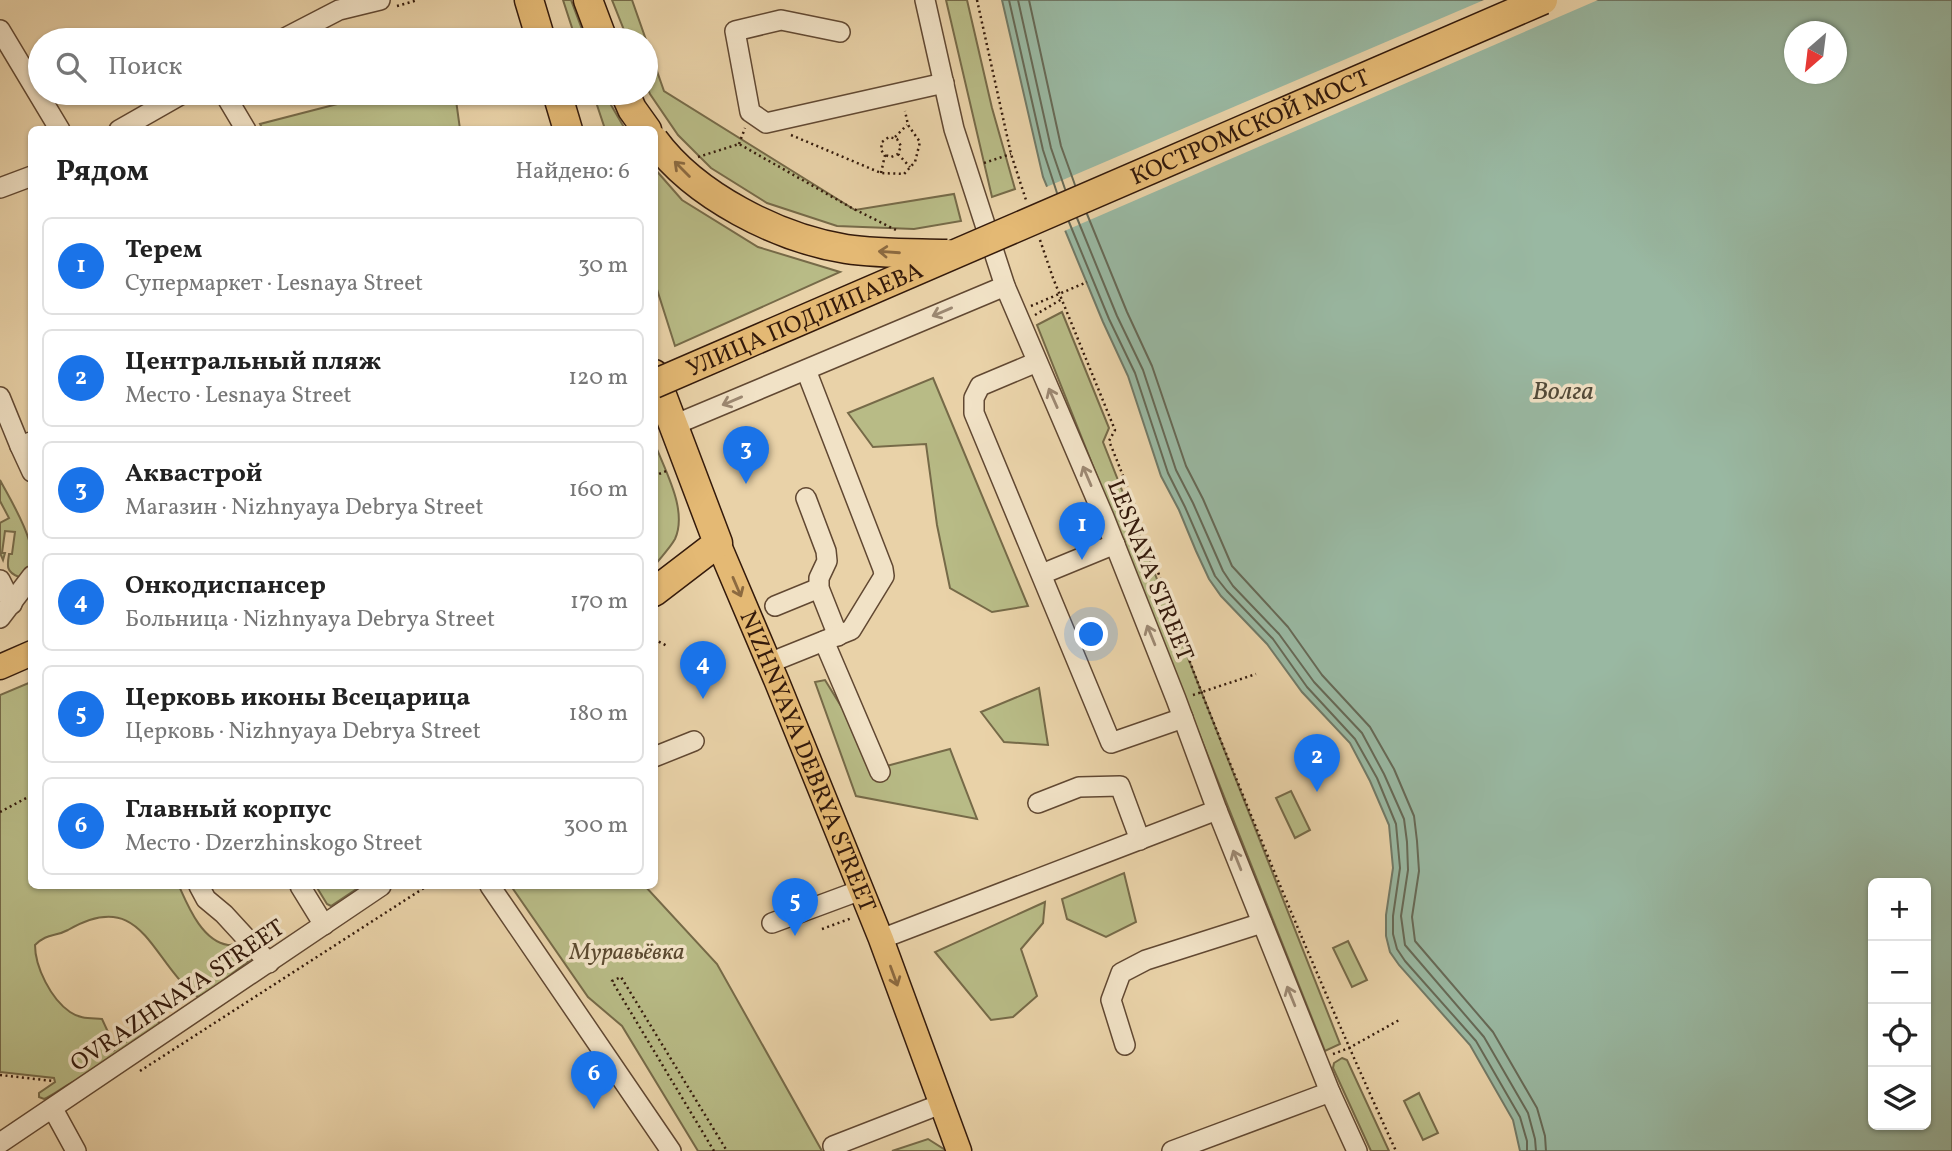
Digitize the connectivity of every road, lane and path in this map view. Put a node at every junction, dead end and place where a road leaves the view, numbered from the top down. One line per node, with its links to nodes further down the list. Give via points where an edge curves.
1 (380, 0): 7 (street)
2 (529, 0): 9 (highway)
3 (588, 0): 10 (highway)
4 (925, 0): 14 (street, LESNAYA STREET)
5 (976, 0): 31 (path)
6 (1544, 0): 42 (highway, КОСТРОМСКОЙ МОСТ, bridge)
7 (337, 5): 8 (street)
8 (300, 28)
9 (537, 28)
10 (598, 28)
11 (0, 30): 13 (street)
12 (840, 32): 21 (street, via 781,20 735,32 750,112 766,124)
13 (28, 77)
14 (944, 83): 15 (street); 44 (street, LESNAYA STREET, via 954,129)
15 (902, 93): 21 (street); 22 (path)
16 (45, 105): 23 (street)
17 (163, 105): 24 (street)
18 (231, 105): 25 (street)
19 (561, 105): 26 (highway)
20 (630, 105): 27 (highway)
21 (782, 120): 36 (path, via 791,135)
22 (908, 125): 28 (path); 35 (path, via 920,142)
23 (58, 126)
24 (126, 126)
25 (244, 126)
26 (567, 126)
27 (644, 126)
28 (895, 137): 30 (path, via 901,146); 32 (path, via 882,142)
29 (658, 144): 42 (highway, one-way to 29, bridge, via 846,249 790,234 737,210 690,177)
30 (898, 154): 32 (path); 35 (path)
31 (1011, 154): 34 (path); 39 (path)
32 (885, 155): 36 (path)
33 (691, 159): 40 (path, via 739,144)
34 (981, 164)
35 (910, 167): 36 (path, via 904,174)
36 (881, 173)
37 (28, 178): 38 (street)
38 (0, 188)
39 (1026, 199)
40 (898, 231)
41 (1039, 239): 45 (path)
42 (957, 255): 51 (highway, УЛИЦА ПОДЛИПАЕВА, bridge)
43 (1087, 282): 45 (path)
44 (1005, 286): 49 (street, LESNAYA STREET); 50 (street, one-way to 50)
45 (1059, 294): 46 (path); 47 (path)
46 (1062, 299): 48 (path); 59 (path, via 1115,430 1109,441)
47 (1031, 306)
48 (1035, 315)
49 (1037, 362): 62 (street, LESNAYA STREET, one-way to 49); 63 (street, via 980,386 974,413)
50 (806, 370): 54 (street, one-way to 54); 70 (street, via 883,569 882,582 854,626)
51 (658, 382)
52 (658, 384): 54 (highway, NIZHNYAYA DEBRYA STREET)
53 (0, 397): 55 (street)
54 (674, 425): 61 (highway, NIZHNYAYA DEBRYA STREET)
55 (26, 444)
56 (669, 470): 57 (path)
57 (658, 474)
58 (806, 498): 66 (street, via 826,551)
59 (1135, 503): 60 (path); 77 (path)
60 (1114, 512)
61 (718, 544): 67 (highway); 74 (main road, NIZHNYAYA DEBRYA STREET, one-way to 74)
62 (1115, 544): 63 (street); 78 (street, LESNAYA STREET, one-way to 62)
63 (1042, 574): 78 (street, via 1111,743)
64 (0, 580): 69 (street)
65 (28, 581): 69 (street)
66 (818, 588): 68 (street); 70 (street)
67 (658, 589)
68 (775, 606)
69 (6, 611)
70 (831, 639): 74 (street); 81 (street)
71 (658, 641): 72 (path)
72 (667, 646)
73 (28, 655): 75 (main road)
74 (769, 663): 92 (main road, NIZHNYAYA DEBRYA STREET)
75 (0, 667)
76 (1256, 674): 77 (path)
77 (1202, 693): 102 (path)
78 (1183, 718): 84 (street, LESNAYA STREET)
79 (694, 741): 80 (street)
80 (658, 755)
81 (880, 772)
82 (28, 797): 85 (path)
83 (1038, 803): 86 (street, via 1079,787 1120,786)
84 (1217, 810): 86 (street); 95 (street, LESNAYA STREET, one-way to 84)
85 (0, 812)
86 (1140, 840): 98 (street)
87 (201, 889): 99 (street)
88 (302, 889): 96 (street)
89 (377, 889): 96 (street, OVRAZHNAYA STREET)
90 (422, 889): 105 (path)
91 (492, 889): 113 (street)
92 (861, 890): 94 (street); 98 (main road, NIZHNYAYA DEBRYA STREET)
93 (855, 917): 97 (path)
94 (772, 923)
95 (1262, 923): 101 (street, via 1146,960 1121,973 1111,1000); 107 (street, LESNAYA STREET, one-way to 95)
96 (324, 925): 99 (street, OVRAZHNAYA STREET)
97 (822, 929)
98 (881, 939): 108 (main road, NIZHNYAYA DEBRYA STREET, one-way to 108)
99 (269, 963): 109 (street, OVRAZHNAYA STREET)
100 (1401, 1019): 102 (path)
101 (1125, 1045)
102 (1349, 1048): 103 (path); 119 (path)
103 (1329, 1055)
104 (0, 1075): 106 (path)
105 (134, 1075)
106 (53, 1081)
107 (1330, 1092): 117 (street); 118 (street, LESNAYA STREET)
108 (941, 1104): 111 (street); 116 (main road, NIZHNYAYA DEBRYA STREET)
109 (53, 1109): 110 (street, OVRAZHNAYA STREET); 112 (street)
110 (0, 1143)
111 (833, 1146)
112 (75, 1151)
113 (671, 1151)
114 (714, 1151): 115 (path, via 612,981 621,976)
115 (727, 1151)
116 (959, 1151)
117 (1172, 1151)
118 (1357, 1151)
119 (1396, 1151)

